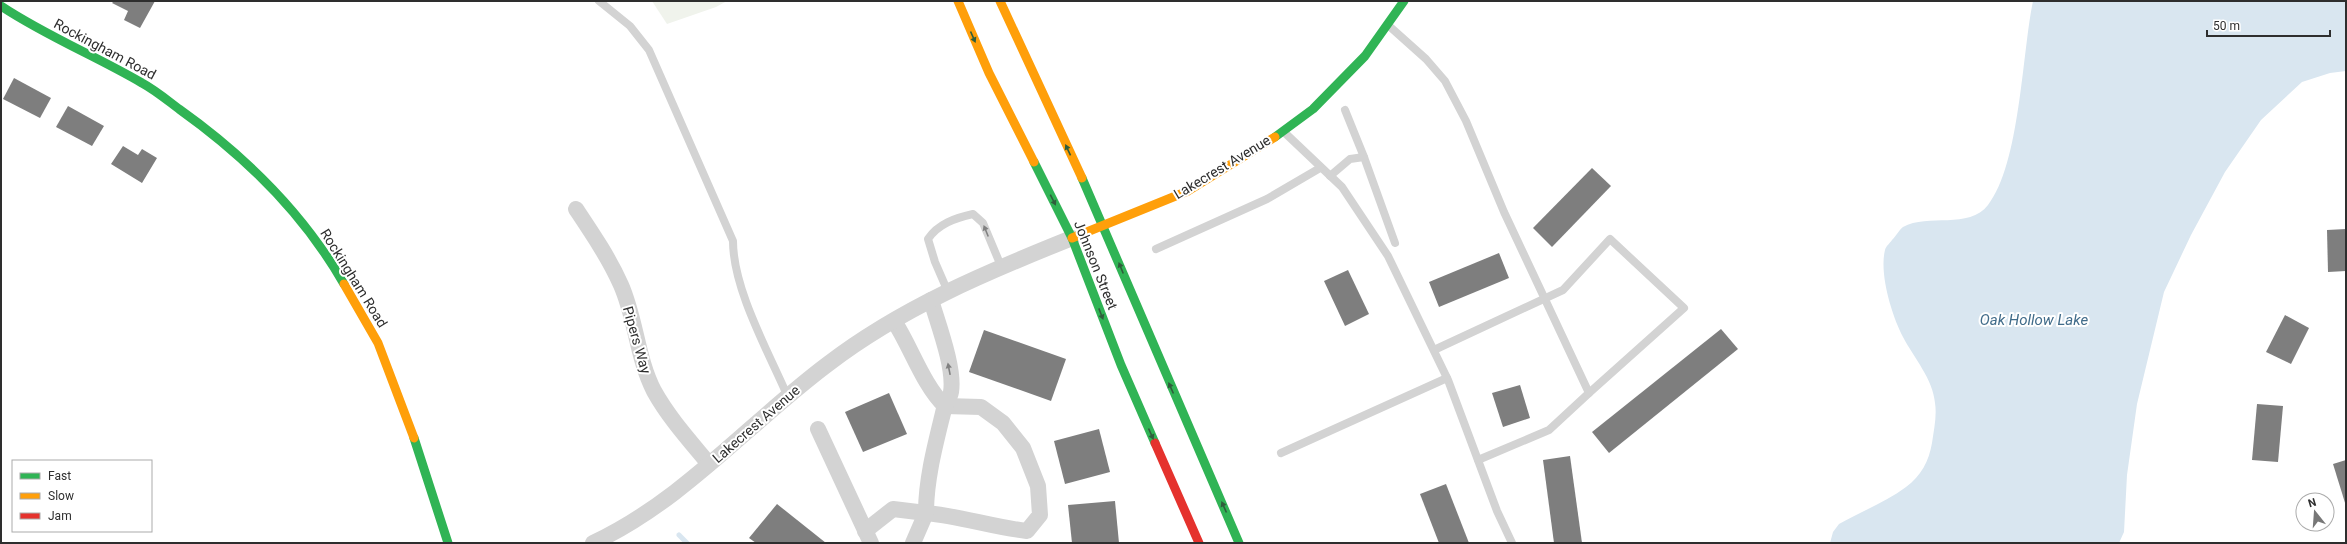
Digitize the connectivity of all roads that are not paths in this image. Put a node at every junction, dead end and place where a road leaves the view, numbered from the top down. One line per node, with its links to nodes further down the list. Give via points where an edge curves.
1 (599, 1): 25 (lane, via 630,26 652,56 733,241 733,261 739,284)
2 (958, 1): 14 (main road, Johnson Street, one-way to 14, via 989,73)
3 (1000, 1): 13 (main road, Johnson Street, one-way to 3)
4 (1404, 1): 6 (main road, Lakecrest Avenue)
5 (1, 6): 34 (main road, Rockingham Road, via 30,25 143,83 210,131 258,172 302,223 335,268 378,343 422,460)
6 (1388, 24): 8 (main road, Lakecrest Avenue, via 1364,56 1313,109); 20 (lane, via 1426,59 1445,81 1466,121)
7 (1345, 110): 9 (lane)
8 (1282, 130): 10 (lane); 13 (main road, Lakecrest Avenue, via 1262,146 1188,191)
9 (1364, 157): 11 (lane, via 1350,159); 15 (lane)
10 (1320, 168): 11 (lane); 16 (lane, via 1267,199)
11 (1330, 176): 22 (lane, via 1342,187 1388,256)
12 (576, 208): 30 (street, Pipers Way, via 621,284 646,373 655,392 669,416)
13 (1104, 226): 14 (main road, Lakecrest Avenue); 38 (main road, Johnson Street, one-way to 13, via 1152,346)
14 (1072, 238): 17 (street, Lakecrest Avenue); 37 (main road, Johnson Street, one-way to 37, via 1121,365)
15 (1395, 243)
16 (1156, 249)
17 (1001, 266): 18 (street, Lakecrest Avenue); 18 (lane, one-way to 18, via 983,224 973,214 935,229 928,239 934,262)
18 (948, 292): 19 (street, Lakecrest Avenue)
19 (931, 300): 21 (street, Lakecrest Avenue); 26 (street, one-way to 19, via 952,383)
20 (1545, 300): 22 (lane); 24 (lane); 24 (lane, via 1563,290 1610,239 1684,308)
21 (894, 321): 25 (street, Lakecrest Avenue, via 829,363); 26 (street, via 908,342 935,396)
22 (1434, 350): 23 (lane)
23 (1447, 378): 28 (lane); 29 (lane)
24 (1589, 393): 29 (lane, via 1549,430)
25 (787, 395): 30 (street, Lakecrest Avenue)
26 (945, 406): 31 (street, via 927,490); 31 (street, via 981,407 1003,423 1022,448 1038,486 1040,515 1026,531 997,527 952,515)
27 (818, 429): 33 (street)
28 (1282, 453)
29 (1478, 460): 39 (lane)
30 (709, 464): 32 (street, Lakecrest Avenue)
31 (926, 513): 33 (street, via 892,509); 36 (street)
32 (622, 537): 35 (street, Lakecrest Avenue)
33 (868, 537)
34 (448, 543)
35 (593, 543)
36 (913, 543)
37 (1199, 543)
38 (1239, 543)
39 (1512, 543)

